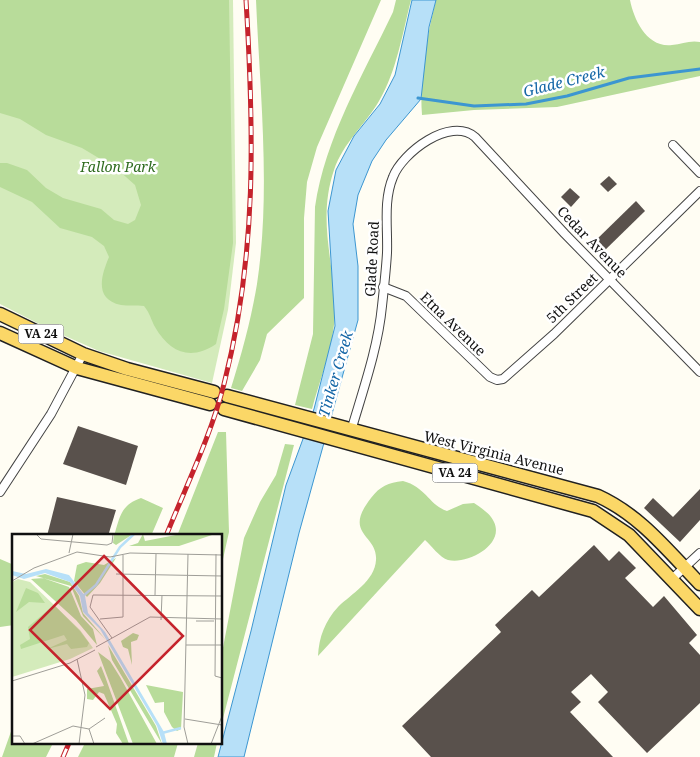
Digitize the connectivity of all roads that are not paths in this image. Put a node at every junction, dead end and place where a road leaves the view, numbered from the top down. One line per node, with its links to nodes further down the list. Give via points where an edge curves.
1 (465, 131): 5 (street, Cedar Avenue, via 475,137); 6 (street, Glade Road, via 446,133 421,144 400,163 393,175 388,193)
2 (672, 145): 3 (street)
3 (700, 173)
4 (700, 192): 5 (street, 5th Street)
5 (610, 279): 11 (street, Cedar Avenue); 12 (street, 5th Street)
6 (384, 287): 12 (street, Etna Avenue, via 406,296 490,377); 14 (street, Glade Road, via 370,368)
7 (0, 314): 9 (main road, VA 24)
8 (0, 333): 10 (main road, VA 24)
9 (83, 354): 10 (street); 10 (main road, VA 24, via 212,398)
10 (77, 368): 15 (street)
11 (700, 372)
12 (503, 380)
13 (263, 413): 13 (main road, West Virginia Avenue / VA 24, via 252,403 226,402); 14 (main road, West Virginia Avenue / VA 24)
14 (343, 433): 17 (main road, West Virginia Avenue / VA 24, via 598,496 644,524); 18 (main road, West Virginia Avenue / VA 24, via 593,511 629,535)
15 (0, 492)
16 (700, 553): 17 (street)
17 (684, 568): 18 (street); 19 (main road, West Virginia Avenue / VA 24)
18 (672, 579): 20 (main road, West Virginia Avenue / VA 24)
19 (700, 584)
20 (700, 609)

